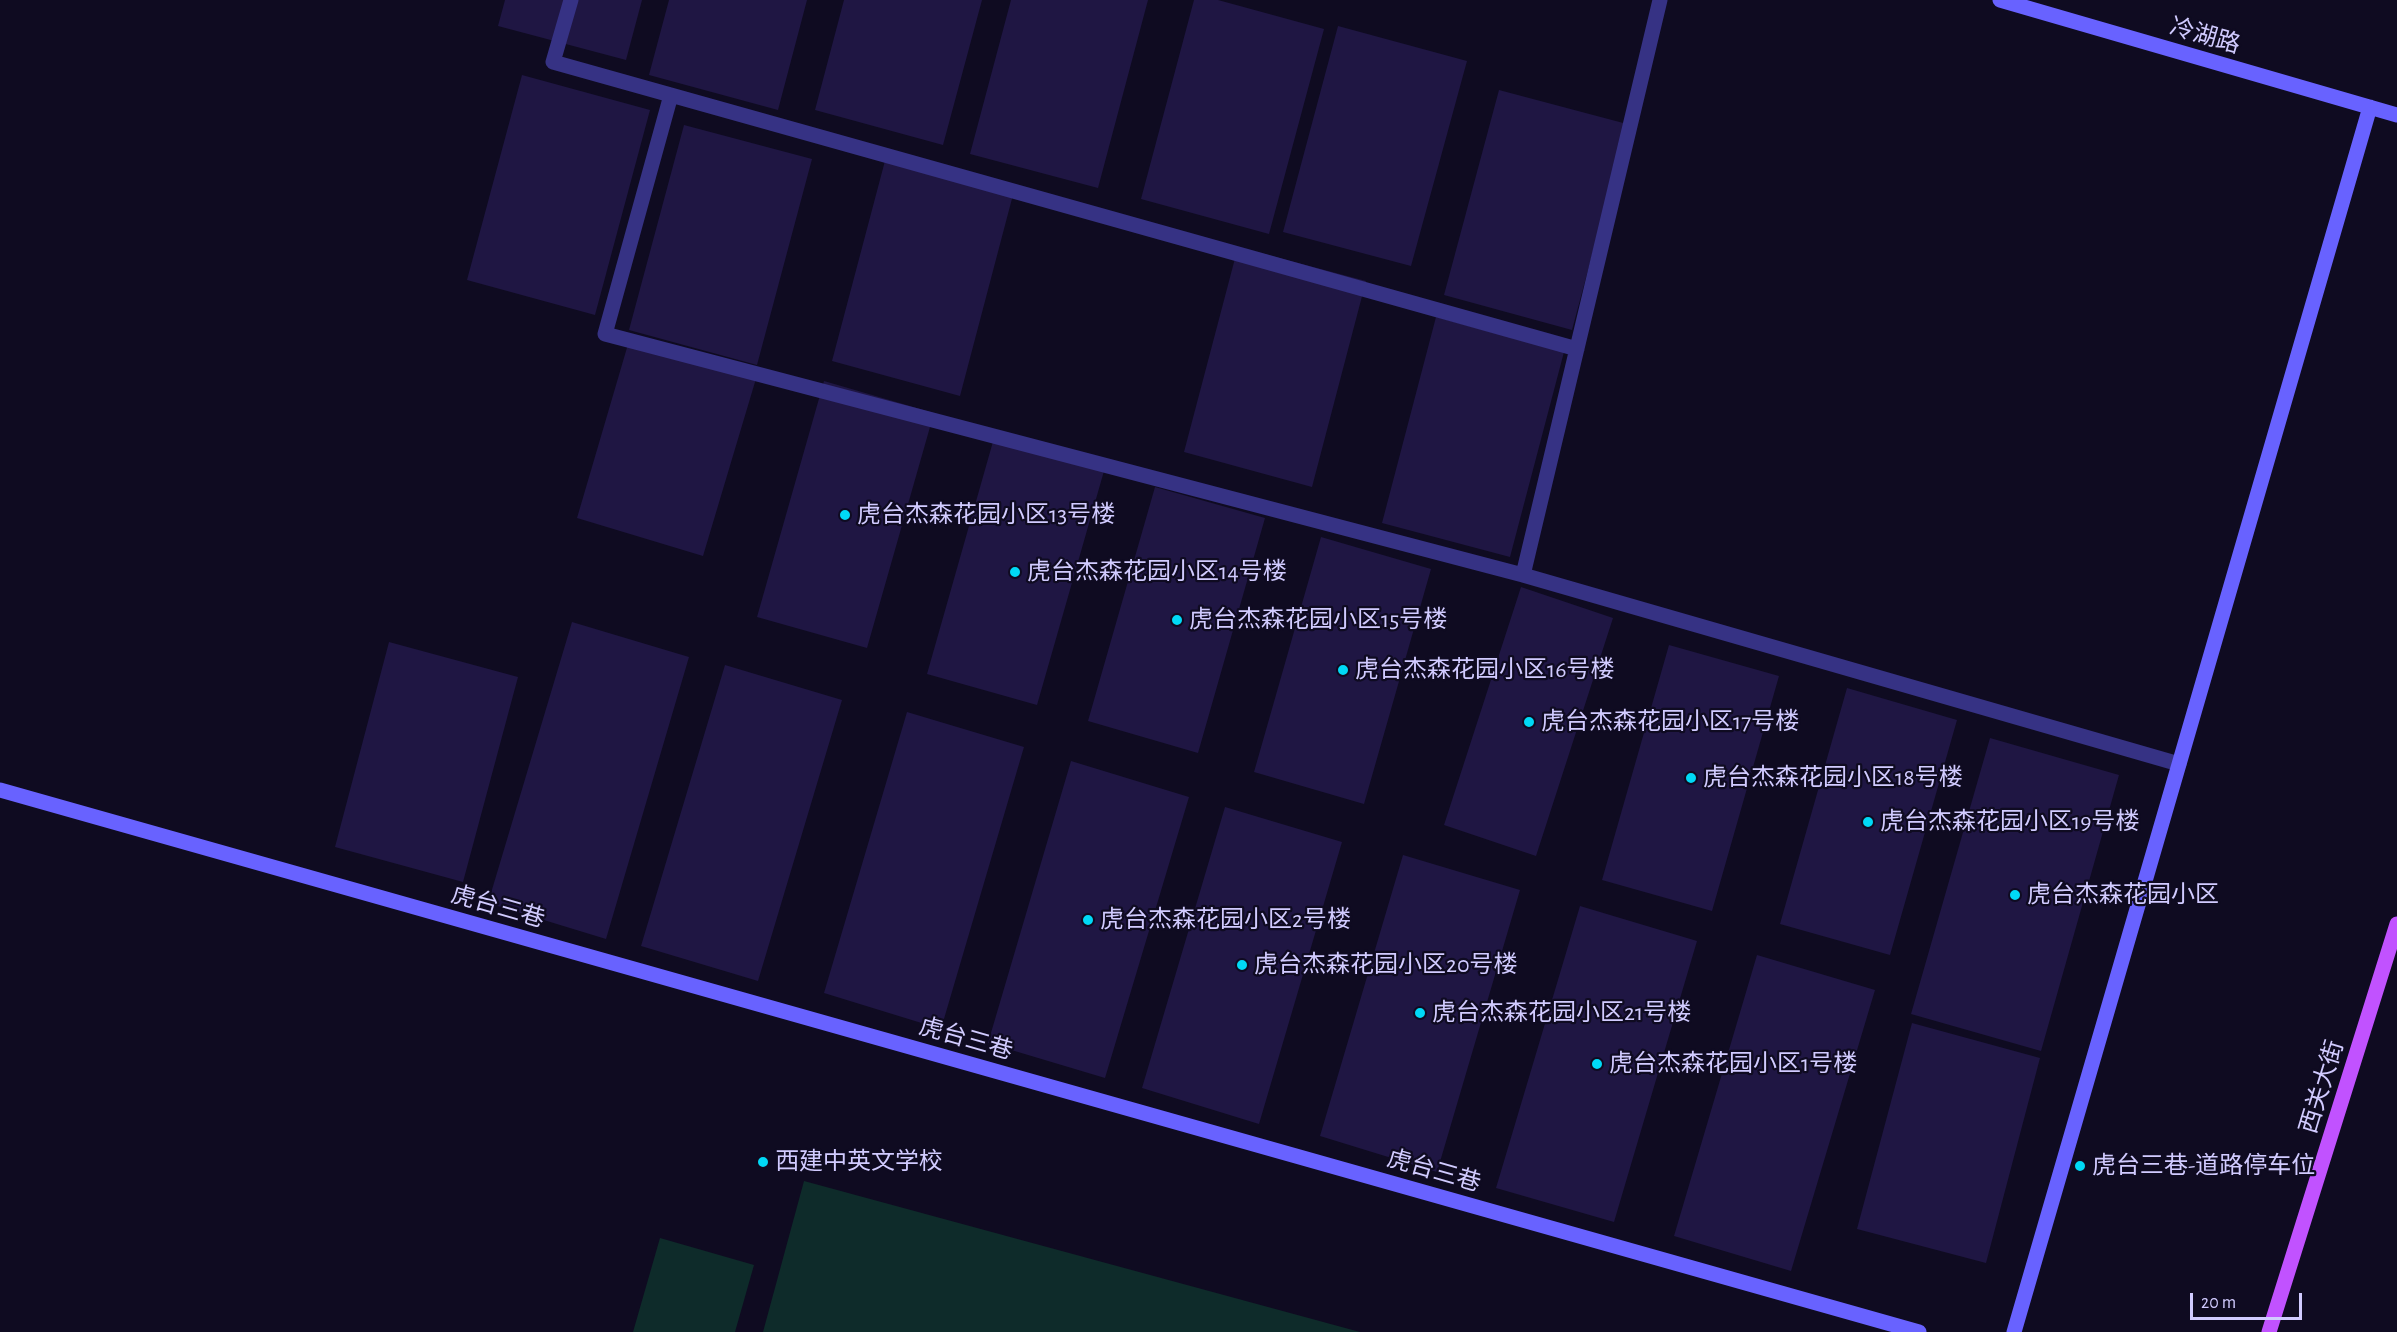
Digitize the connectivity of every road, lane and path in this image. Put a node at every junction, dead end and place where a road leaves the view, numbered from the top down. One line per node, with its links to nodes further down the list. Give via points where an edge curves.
1 (571, 0): 4 (street, via 553,62)
2 (1660, 0): 7 (street)
3 (2000, 0): 5 (street, 冷湖路)
4 (671, 95): 7 (street); 8 (street, via 605,334)
5 (2370, 107): 6 (street, 冷湖路); 9 (street)
6 (2397, 115)
7 (1577, 349): 8 (street)
8 (1523, 575): 9 (street)
9 (2179, 764): 13 (street)
10 (0, 790): 12 (street, 虎台三巷)
11 (2397, 924): 14 (main road, 西关大街)
12 (1919, 1332)
13 (2014, 1332)
14 (2270, 1332)

